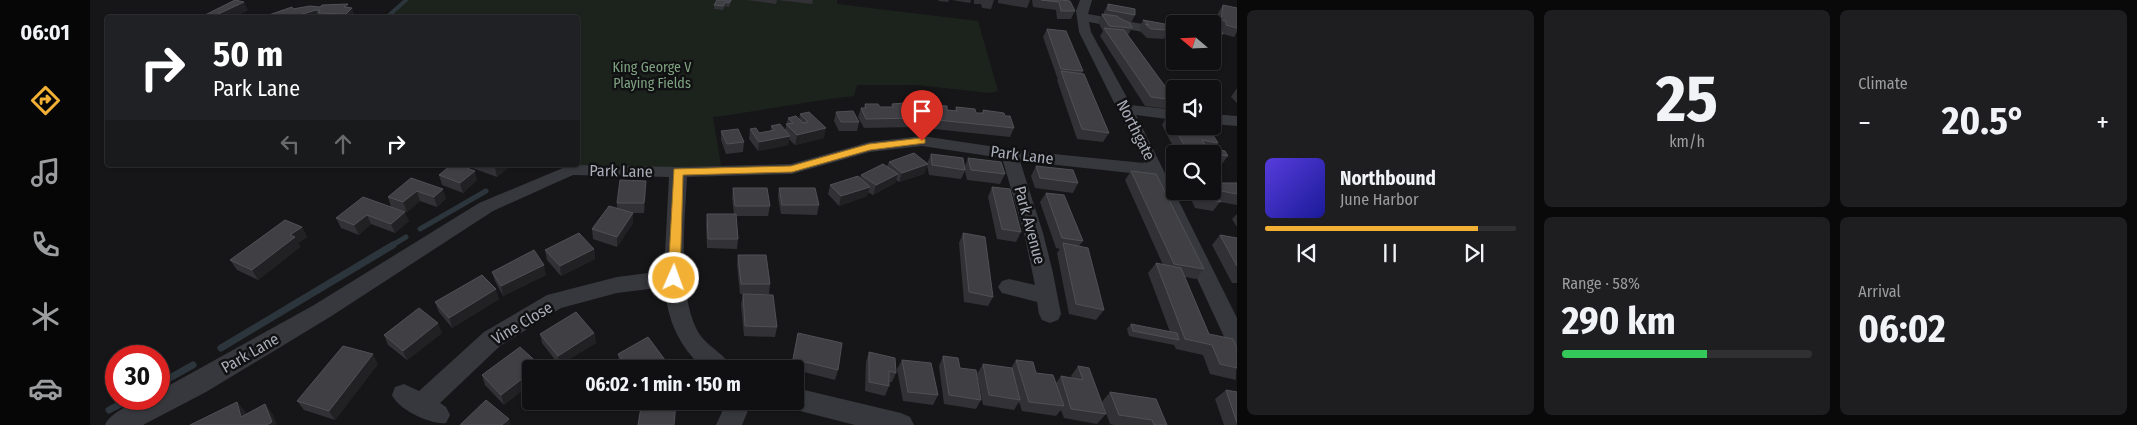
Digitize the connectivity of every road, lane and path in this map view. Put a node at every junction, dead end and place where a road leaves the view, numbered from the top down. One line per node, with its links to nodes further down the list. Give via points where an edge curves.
1 (1081, 6): 2 (street); 3 (street, Northgate, via 1085,32)
2 (1166, 31)
3 (1126, 109): 4 (street); 9 (street, Northgate)
4 (1166, 114)
5 (1221, 120): 6 (street)
6 (1237, 122)
7 (1009, 154): 9 (street, Park Lane); 10 (street, Park Lane, via 922,141 869,147 792,169); 13 (street, Park Avenue, via 1032,227)
8 (563, 168): 10 (street, Park Lane); 19 (street, Park Lane, via 486,207 322,311 197,384)
9 (1156, 170): 14 (street, Northgate)
10 (678, 172): 11 (street)
11 (674, 278): 15 (street, via 685,331); 17 (street, Vine Close, via 617,285 555,301 492,339)
12 (1009, 287): 13 (street, Park Avenue)
13 (1049, 305)
14 (1237, 341)
15 (709, 360)
16 (804, 401): 21 (street)
17 (421, 405)
18 (736, 410): 20 (street)
19 (118, 425)
20 (729, 425)
21 (901, 425)

